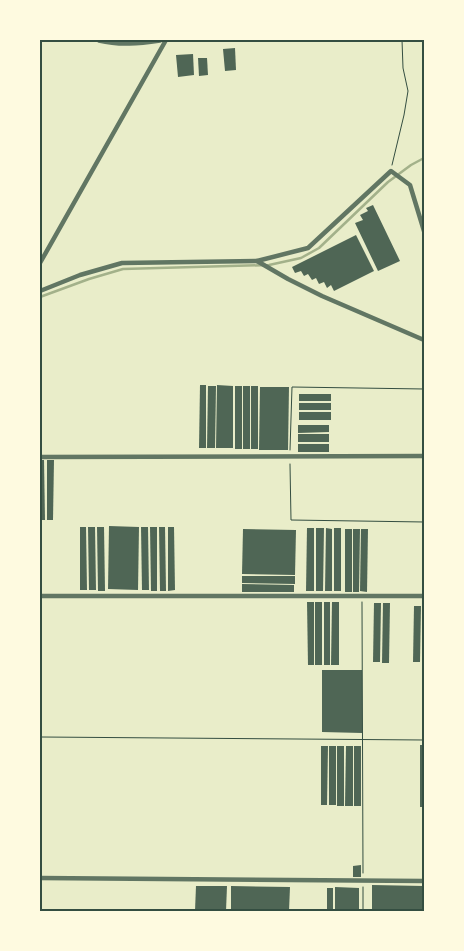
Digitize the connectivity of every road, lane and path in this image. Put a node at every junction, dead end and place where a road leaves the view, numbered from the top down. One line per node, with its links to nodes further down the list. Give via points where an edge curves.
1 (99, 40): 2 (street, via 120,44)
2 (160, 40)
3 (166, 40): 8 (street)
4 (402, 40): 5 (path, via 408,91)
5 (391, 171): 6 (street, via 410,185); 7 (street, via 308,248)
6 (424, 230)
7 (257, 262): 9 (street, via 122,263); 10 (street, via 322,296)
8 (40, 263)
9 (40, 291)
10 (424, 340)
11 (424, 456): 12 (street)
12 (40, 457)
13 (40, 596): 15 (street)
14 (424, 596): 15 (street)
15 (362, 597): 17 (path)
16 (40, 737): 17 (path)
17 (362, 739): 18 (path); 21 (path)
18 (424, 740)
19 (40, 878): 21 (street)
20 (424, 881): 21 (street)
21 (363, 882): 22 (path)
22 (363, 911)

